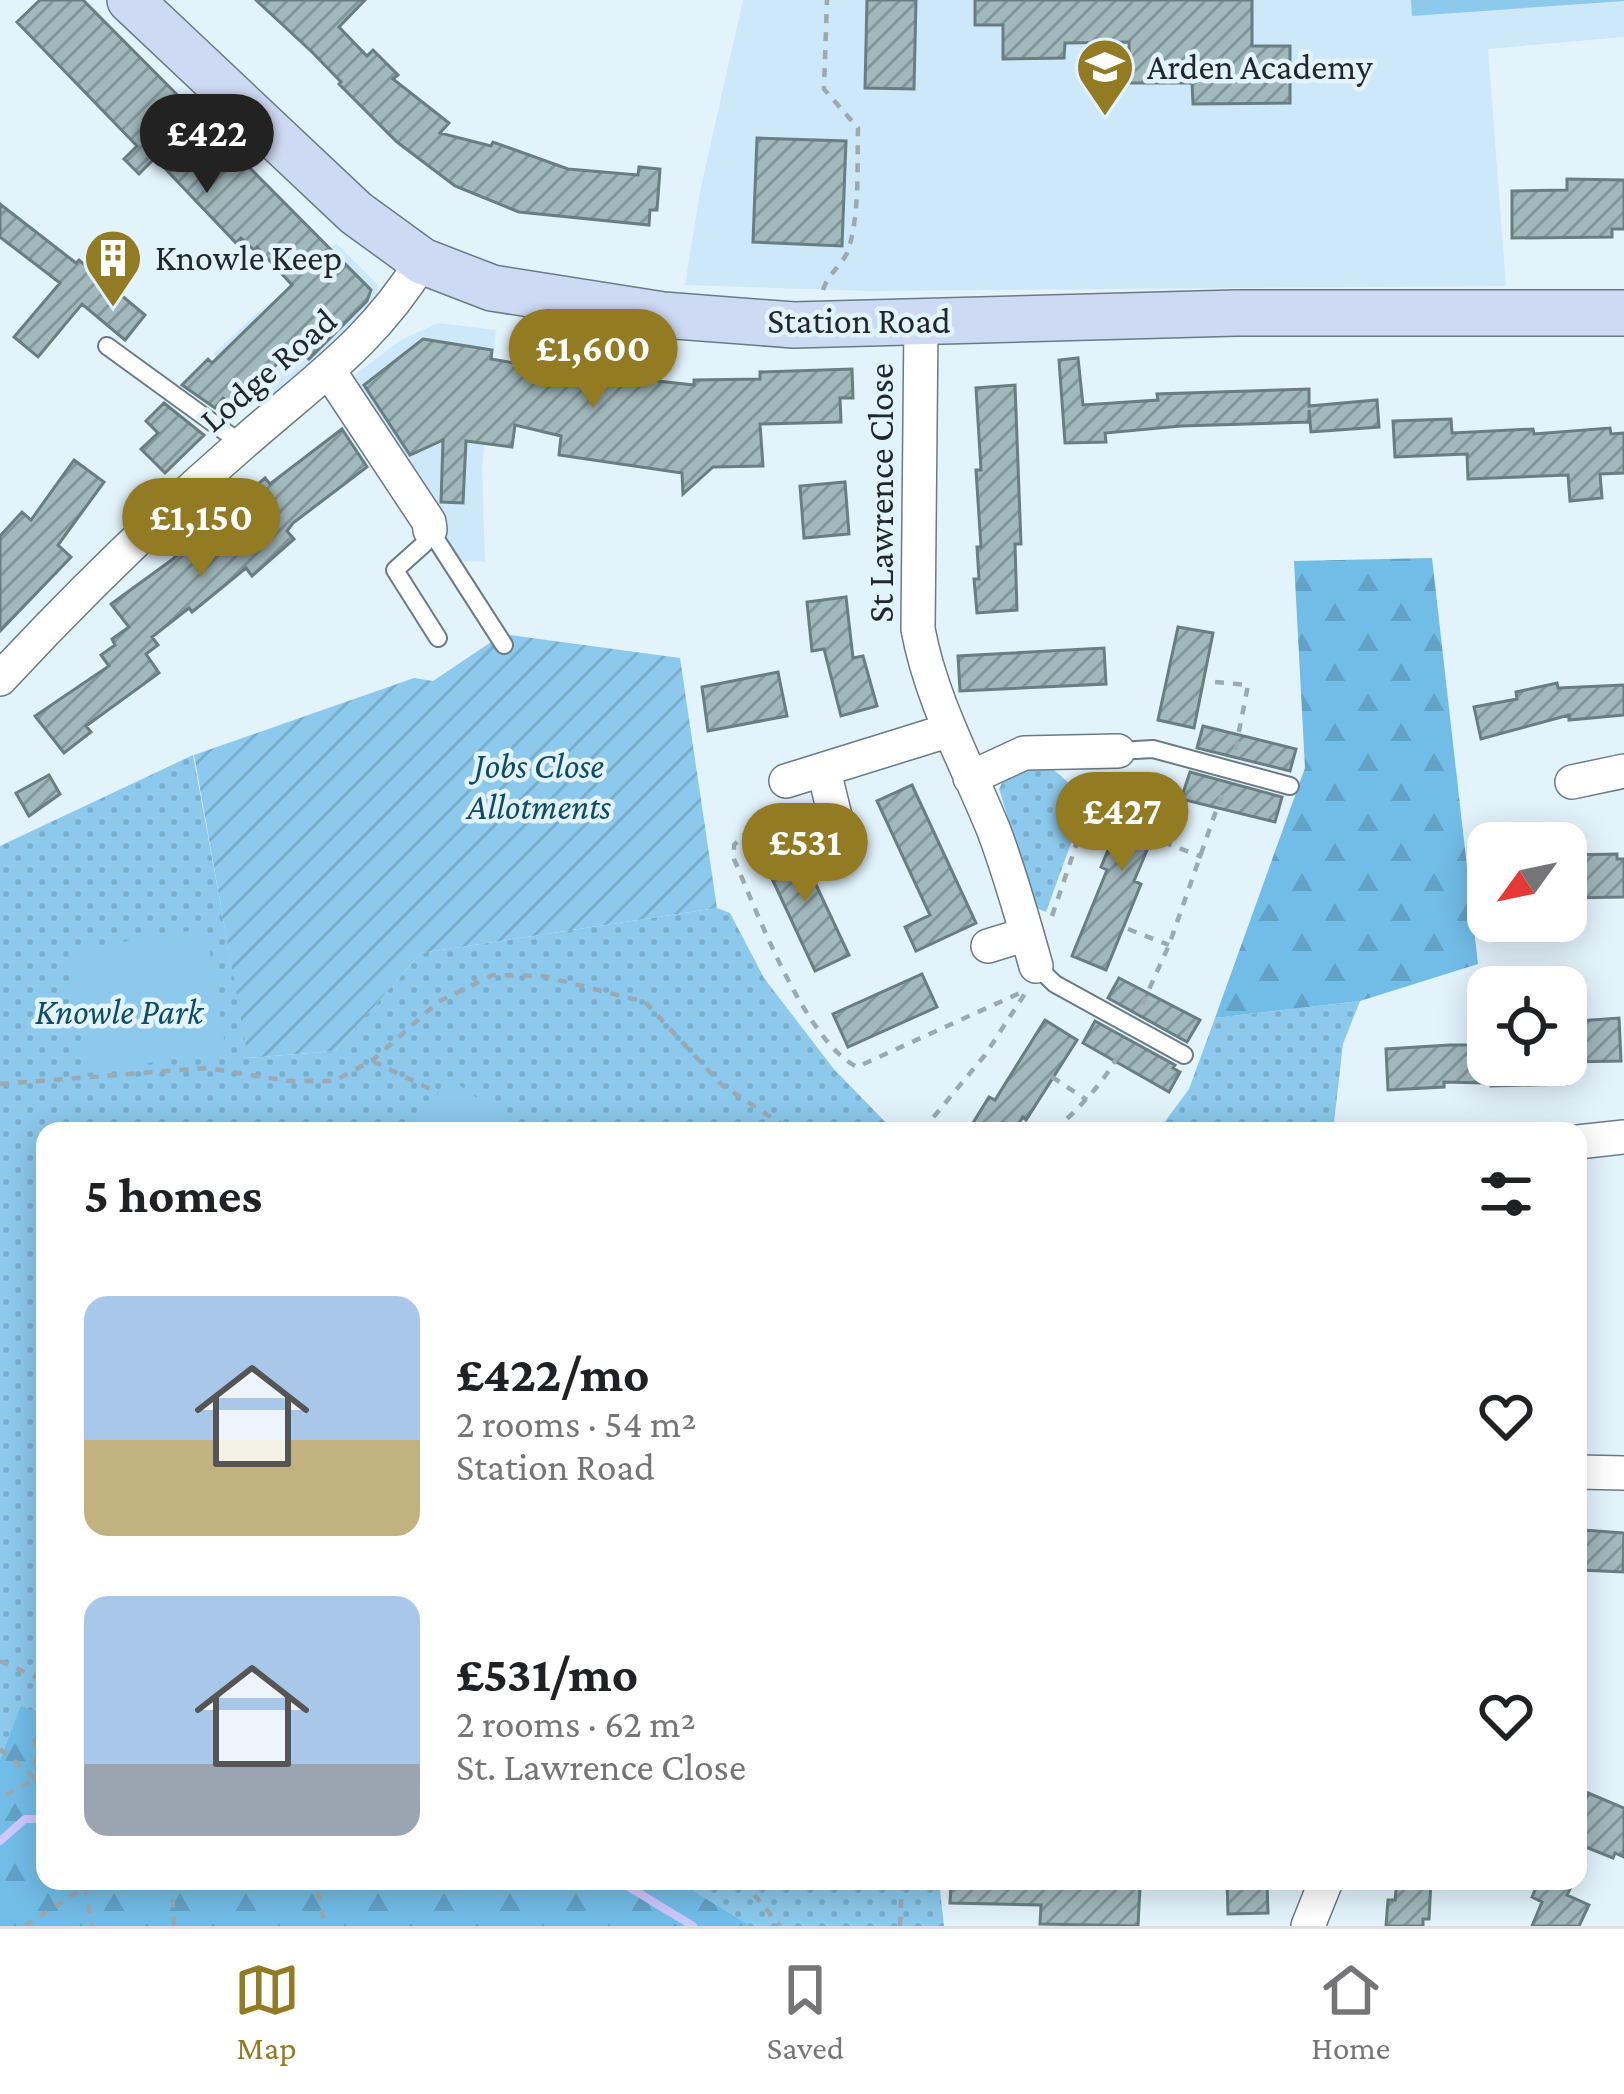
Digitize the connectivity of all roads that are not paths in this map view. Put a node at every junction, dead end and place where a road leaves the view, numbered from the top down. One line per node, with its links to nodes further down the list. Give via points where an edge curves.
1 (130, 0): 2 (main road, Station Road, via 309,171)
2 (422, 261): 4 (main road, Station Road, via 492,288 663,315); 6 (street, Lodge Road, via 361,343)
3 (1624, 314): 4 (main road, Station Road)
4 (921, 323): 12 (street, St Lawrence Close, via 918,628)
5 (107, 346): 7 (lane)
6 (328, 371): 7 (street, Lodge Road); 8 (street)
7 (242, 443): 11 (street, Lodge Road, via 82,590)
8 (430, 530): 9 (lane, via 395,570); 10 (lane)
9 (438, 638)
10 (504, 645)
11 (0, 679)
12 (950, 730): 14 (street); 15 (street, St Lawrence Close)
13 (1107, 751): 15 (street, via 1024,753); 19 (lane, via 1153,748)
14 (824, 771): 17 (street); 20 (street)
15 (970, 778): 22 (street, St Lawrence Close)
16 (1622, 780): 18 (street)
17 (786, 782)
18 (1572, 782)
19 (1290, 786)
20 (835, 815)
21 (988, 946): 22 (street)
22 (1035, 955): 23 (lane, via 1055,984)
23 (1184, 1055)
24 (1624, 1137): 25 (street)
25 (1587, 1141)
26 (1587, 1472): 27 (street)
27 (1624, 1473)
28 (1322, 1890): 29 (street)
29 (1307, 1926)

